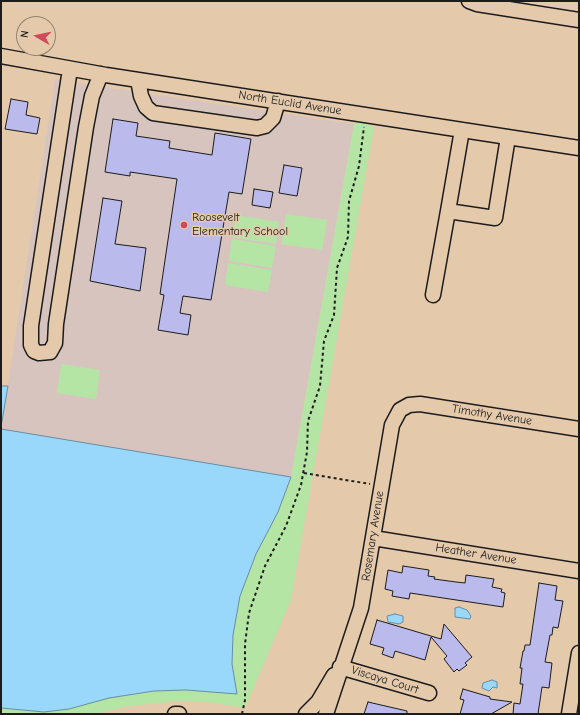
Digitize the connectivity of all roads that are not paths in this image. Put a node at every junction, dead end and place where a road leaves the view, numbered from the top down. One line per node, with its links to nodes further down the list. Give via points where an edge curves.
1 (469, 1): 2 (street)
2 (579, 20)
3 (1, 56): 4 (street, North Euclid Avenue)
4 (70, 69): 5 (street, North Euclid Avenue); 8 (street)
5 (101, 74): 6 (street, North Euclid Avenue); 10 (street, via 92,96)
6 (138, 80): 7 (street, North Euclid Avenue); 7 (street, via 141,96 146,107 153,113 257,128 265,126 273,118)
7 (278, 101): 9 (street, North Euclid Avenue)
8 (61, 129): 10 (street); 10 (street, via 31,326 31,345 39,354 50,352 56,343 56,324)
9 (462, 130): 11 (street, North Euclid Avenue); 13 (street)
10 (85, 132)
11 (508, 137): 12 (street, North Euclid Avenue); 13 (street, via 495,218)
12 (579, 148)
13 (448, 211): 14 (street)
14 (433, 295)
15 (405, 407): 16 (street, Timothy Avenue, via 420,404); 17 (street, Rosemary Avenue, via 394,419)
16 (579, 429)
17 (373, 538): 18 (street, Heather Avenue); 20 (street, Rosemary Avenue, via 361,608)
18 (579, 570)
19 (579, 652): 26 (street)
20 (340, 667): 21 (street, Viscaya Court); 24 (street, Rosemary Avenue, via 318,702); 25 (street, Rosemary Avenue)
21 (429, 693)
22 (175, 714): 23 (street)
23 (179, 714)
24 (306, 714)
25 (326, 714)
26 (569, 714)

